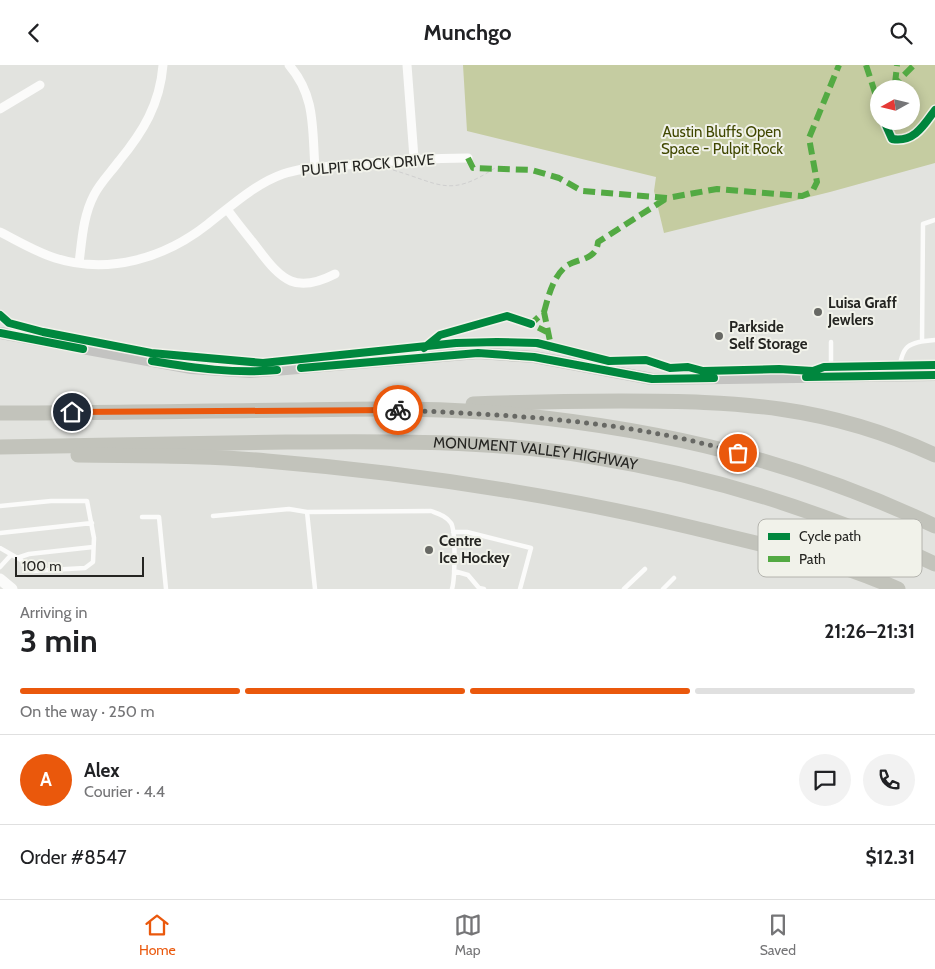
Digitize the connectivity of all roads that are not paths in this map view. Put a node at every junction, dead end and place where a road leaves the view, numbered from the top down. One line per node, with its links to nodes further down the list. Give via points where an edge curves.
1 (163, 65): 12 (street, via 159,91 148,121 102,183 89,207)
2 (289, 65): 8 (street, via 309,99)
3 (407, 65): 6 (street)
4 (40, 85): 5 (street)
5 (0, 109)
6 (414, 158): 7 (street, PULPIT ROCK DRIVE); 8 (street, PULPIT ROCK DRIVE)
7 (468, 159)
8 (315, 168): 9 (street, PULPIT ROCK DRIVE, via 271,179)
9 (227, 209): 12 (street, PULPIT ROCK DRIVE, via 191,237 156,254 127,262); 13 (street, via 282,278 306,284 318,283)
10 (935, 220): 16 (lane, via 923,224)
11 (0, 232): 12 (street, PULPIT ROCK DRIVE, via 51,256)
12 (79, 263)
13 (335, 274)
14 (0, 333): 20 (main road, via 192,368 250,372 478,353 534,357 652,379)
15 (935, 340): 16 (lane)
16 (922, 341): 18 (lane, via 911,343 904,349)
17 (830, 342): 20 (lane)
18 (898, 375): 19 (main road); 20 (main road)
19 (935, 375)
20 (831, 377)
21 (359, 409): 22 (highway); 24 (highway, via 528,401 743,403 808,412 856,424); 30 (highway, via 514,415 680,439 795,470)
22 (0, 413)
23 (1, 447): 29 (highway, MONUMENT VALLEY HIGHWAY, via 364,441 512,448 592,457 674,473); 36 (highway, via 43,454 266,461 457,481 646,516)
24 (935, 455)
25 (0, 506): 32 (lane, via 87,501)
26 (307, 512): 27 (lane, via 289,509); 34 (lane, via 431,511 445,517 453,525); 51 (lane)
27 (213, 515)
28 (142, 517): 50 (lane, via 159,517)
29 (831, 519)
30 (920, 519)
31 (922, 520): 33 (highway)
32 (92, 523): 35 (lane); 37 (lane)
33 (935, 526)
34 (453, 532): 45 (lane); 54 (lane, via 467,532 531,548)
35 (0, 533)
36 (758, 543)
37 (93, 547): 40 (lane); 40 (lane, via 93,562 85,569 32,571)
38 (0, 548): 39 (lane)
39 (11, 555): 40 (lane); 43 (lane)
40 (17, 558)
41 (922, 558): 42 (highway, MONUMENT VALLEY HIGHWAY)
42 (935, 564)
43 (0, 567)
44 (645, 569): 55 (lane)
45 (454, 571): 52 (lane); 53 (lane, via 468,575 479,588)
46 (871, 577): 57 (highway)
47 (674, 578): 56 (lane)
48 (0, 579): 49 (street)
49 (12, 589)
50 (166, 589)
51 (315, 589)
52 (452, 589)
53 (484, 589)
54 (520, 589)
55 (624, 589)
56 (663, 589)
57 (898, 589)

